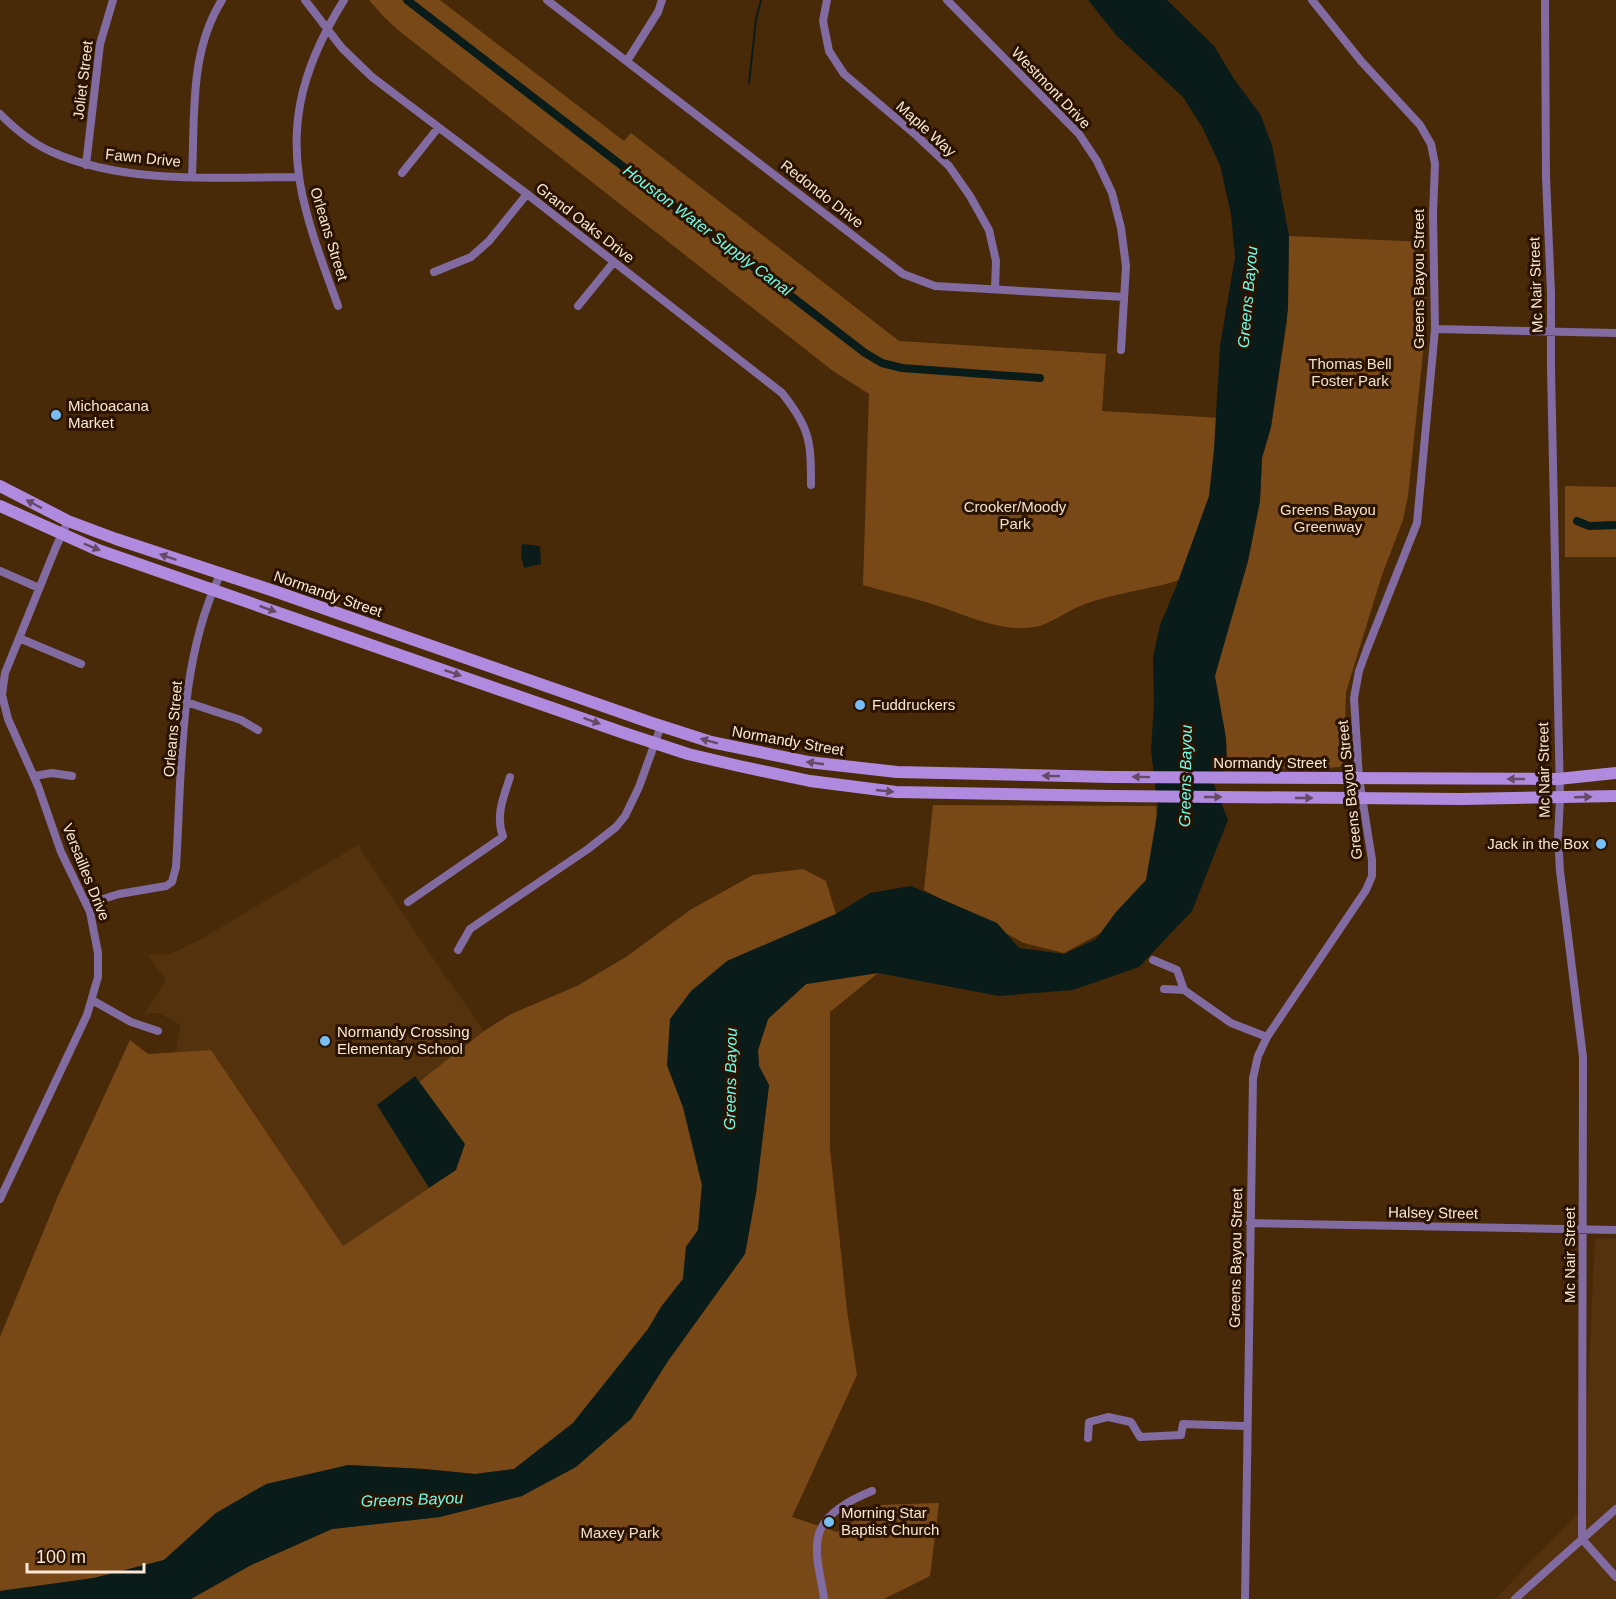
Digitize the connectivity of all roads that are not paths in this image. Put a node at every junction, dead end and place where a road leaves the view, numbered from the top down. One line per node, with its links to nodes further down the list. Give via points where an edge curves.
1 (112, 0): 15 (street, Joliet Street, via 100,44)
2 (222, 0): 17 (street, via 201,50 196,78)
3 (305, 0): 11 (street, Grand Oaks Drive)
4 (344, 0): 11 (street, Orleans Street)
5 (547, 0): 12 (street, Redondo Drive)
6 (662, 0): 12 (street)
7 (827, 0): 22 (street, Maple Way, via 823,21 829,51 844,74 949,166 970,195 989,230 996,261)
8 (946, 0): 23 (street, Westmont Drive, via 1079,135 1097,161 1112,193 1121,228 1126,267)
9 (1312, 0): 26 (street, Greens Bayou Street, via 1420,125 1431,144 1435,164)
10 (1545, 0): 27 (street, Mc Nair Street)
11 (327, 28): 14 (street, Grand Oaks Drive, via 357,64); 18 (street, Orleans Street, via 307,76 298,112)
12 (627, 61): 22 (street, Redondo Drive, via 903,274 935,286)
13 (0, 114): 15 (street, Fawn Drive, via 49,151)
14 (438, 128): 16 (street); 19 (street, Grand Oaks Drive)
15 (86, 165): 17 (street, Fawn Drive, via 123,172)
16 (402, 173)
17 (192, 176): 18 (street, Fawn Drive)
18 (298, 177): 24 (street, Orleans Street)
19 (527, 194): 20 (street, Grand Oaks Drive); 21 (street, via 471,257)
20 (613, 263): 25 (street); 30 (street, Grand Oaks Drive, via 782,393 807,433 812,453)
21 (434, 272)
22 (995, 289): 23 (street, Redondo Drive)
23 (1124, 297): 29 (street, Westmont Drive)
24 (338, 306)
25 (578, 306)
26 (1435, 329): 27 (street); 54 (street, Greens Bayou Street, via 1417,523 1359,671 1354,698)
27 (1551, 333): 28 (street); 55 (street, Mc Nair Street)
28 (1616, 333)
29 (1121, 350)
30 (812, 485)
31 (0, 486): 33 (main road, Normandy Street, one-way to 31)
32 (0, 506): 34 (main road)
33 (68, 521): 34 (street, Versailles Drive); 36 (main road, Normandy Street, one-way to 33)
34 (62, 534): 37 (street, Versailles Drive); 38 (main road, one-way to 38)
35 (0, 571): 37 (street)
36 (220, 575): 38 (street, Orleans Street); 40 (main road, Normandy Street)
37 (39, 588): 39 (street, Versailles Drive)
38 (214, 589): 41 (main road, one-way to 41); 46 (street, Orleans Street)
39 (19, 638): 42 (street); 43 (street, Versailles Drive)
40 (424, 643): 41 (main road); 44 (main road, Normandy Street)
41 (416, 660): 45 (main road, one-way to 45)
42 (81, 663)
43 (2, 679): 52 (street, Versailles Drive, via 3,706)
44 (538, 682): 45 (main road); 47 (main road, Normandy Street)
45 (532, 700): 49 (main road, one-way to 49)
46 (186, 702): 48 (street, via 241,720); 60 (street, Orleans Street, via 172,882)
47 (661, 726): 49 (street); 54 (main road, Normandy Street, one-way to 47, via 897,772 808,762 711,742)
48 (258, 730)
49 (654, 743): 57 (main road, one-way to 57, via 739,766 896,792); 61 (street, via 639,787 616,827 470,929)
50 (1616, 773): 55 (main road, Normandy Street)
51 (72, 776): 52 (street, via 52,773)
52 (34, 777): 60 (street, Versailles Drive, via 61,852)
53 (510, 777): 59 (street, via 499,815 503,836)
54 (1359, 778): 55 (main road, Normandy Street, one-way to 54); 57 (street, Greens Bayou Street)
55 (1558, 779): 58 (street, Mc Nair Street)
56 (1616, 796): 58 (main road, one-way to 56)
57 (1362, 798): 58 (main road); 67 (street, Greens Bayou Street, via 1372,876)
58 (1560, 798): 70 (street, Mc Nair Street, via 1560,871 1583,1057)
59 (408, 902)
60 (87, 904): 65 (street, Versailles Drive, via 98,953 98,977)
61 (458, 950)
62 (1153, 960): 64 (street, via 1178,970)
63 (1164, 989): 64 (street)
64 (1184, 990): 67 (street, via 1231,1023)
65 (92, 1000): 66 (street, via 131,1022); 68 (street, Versailles Drive)
66 (158, 1031)
67 (1267, 1037): 69 (street, Greens Bayou Street, via 1253,1078)
68 (0, 1199)
69 (1250, 1223): 70 (street, Halsey Street); 72 (street, Greens Bayou Street)
70 (1584, 1229): 71 (street, Halsey Street); 76 (street, Mc Nair Street)
71 (1616, 1230)
72 (1246, 1426): 73 (street, via 1183,1424 1181,1435 1140,1437 1131,1422 1108,1417 1089,1422); 79 (street, Greens Bayou Street)
73 (1088, 1438)
74 (872, 1491): 78 (street, via 847,1501 826,1522 818,1537)
75 (1616, 1509): 76 (street)
76 (1582, 1539): 77 (street); 80 (street)
77 (1616, 1576)
78 (824, 1599)
79 (1245, 1599)
80 (1515, 1599)

